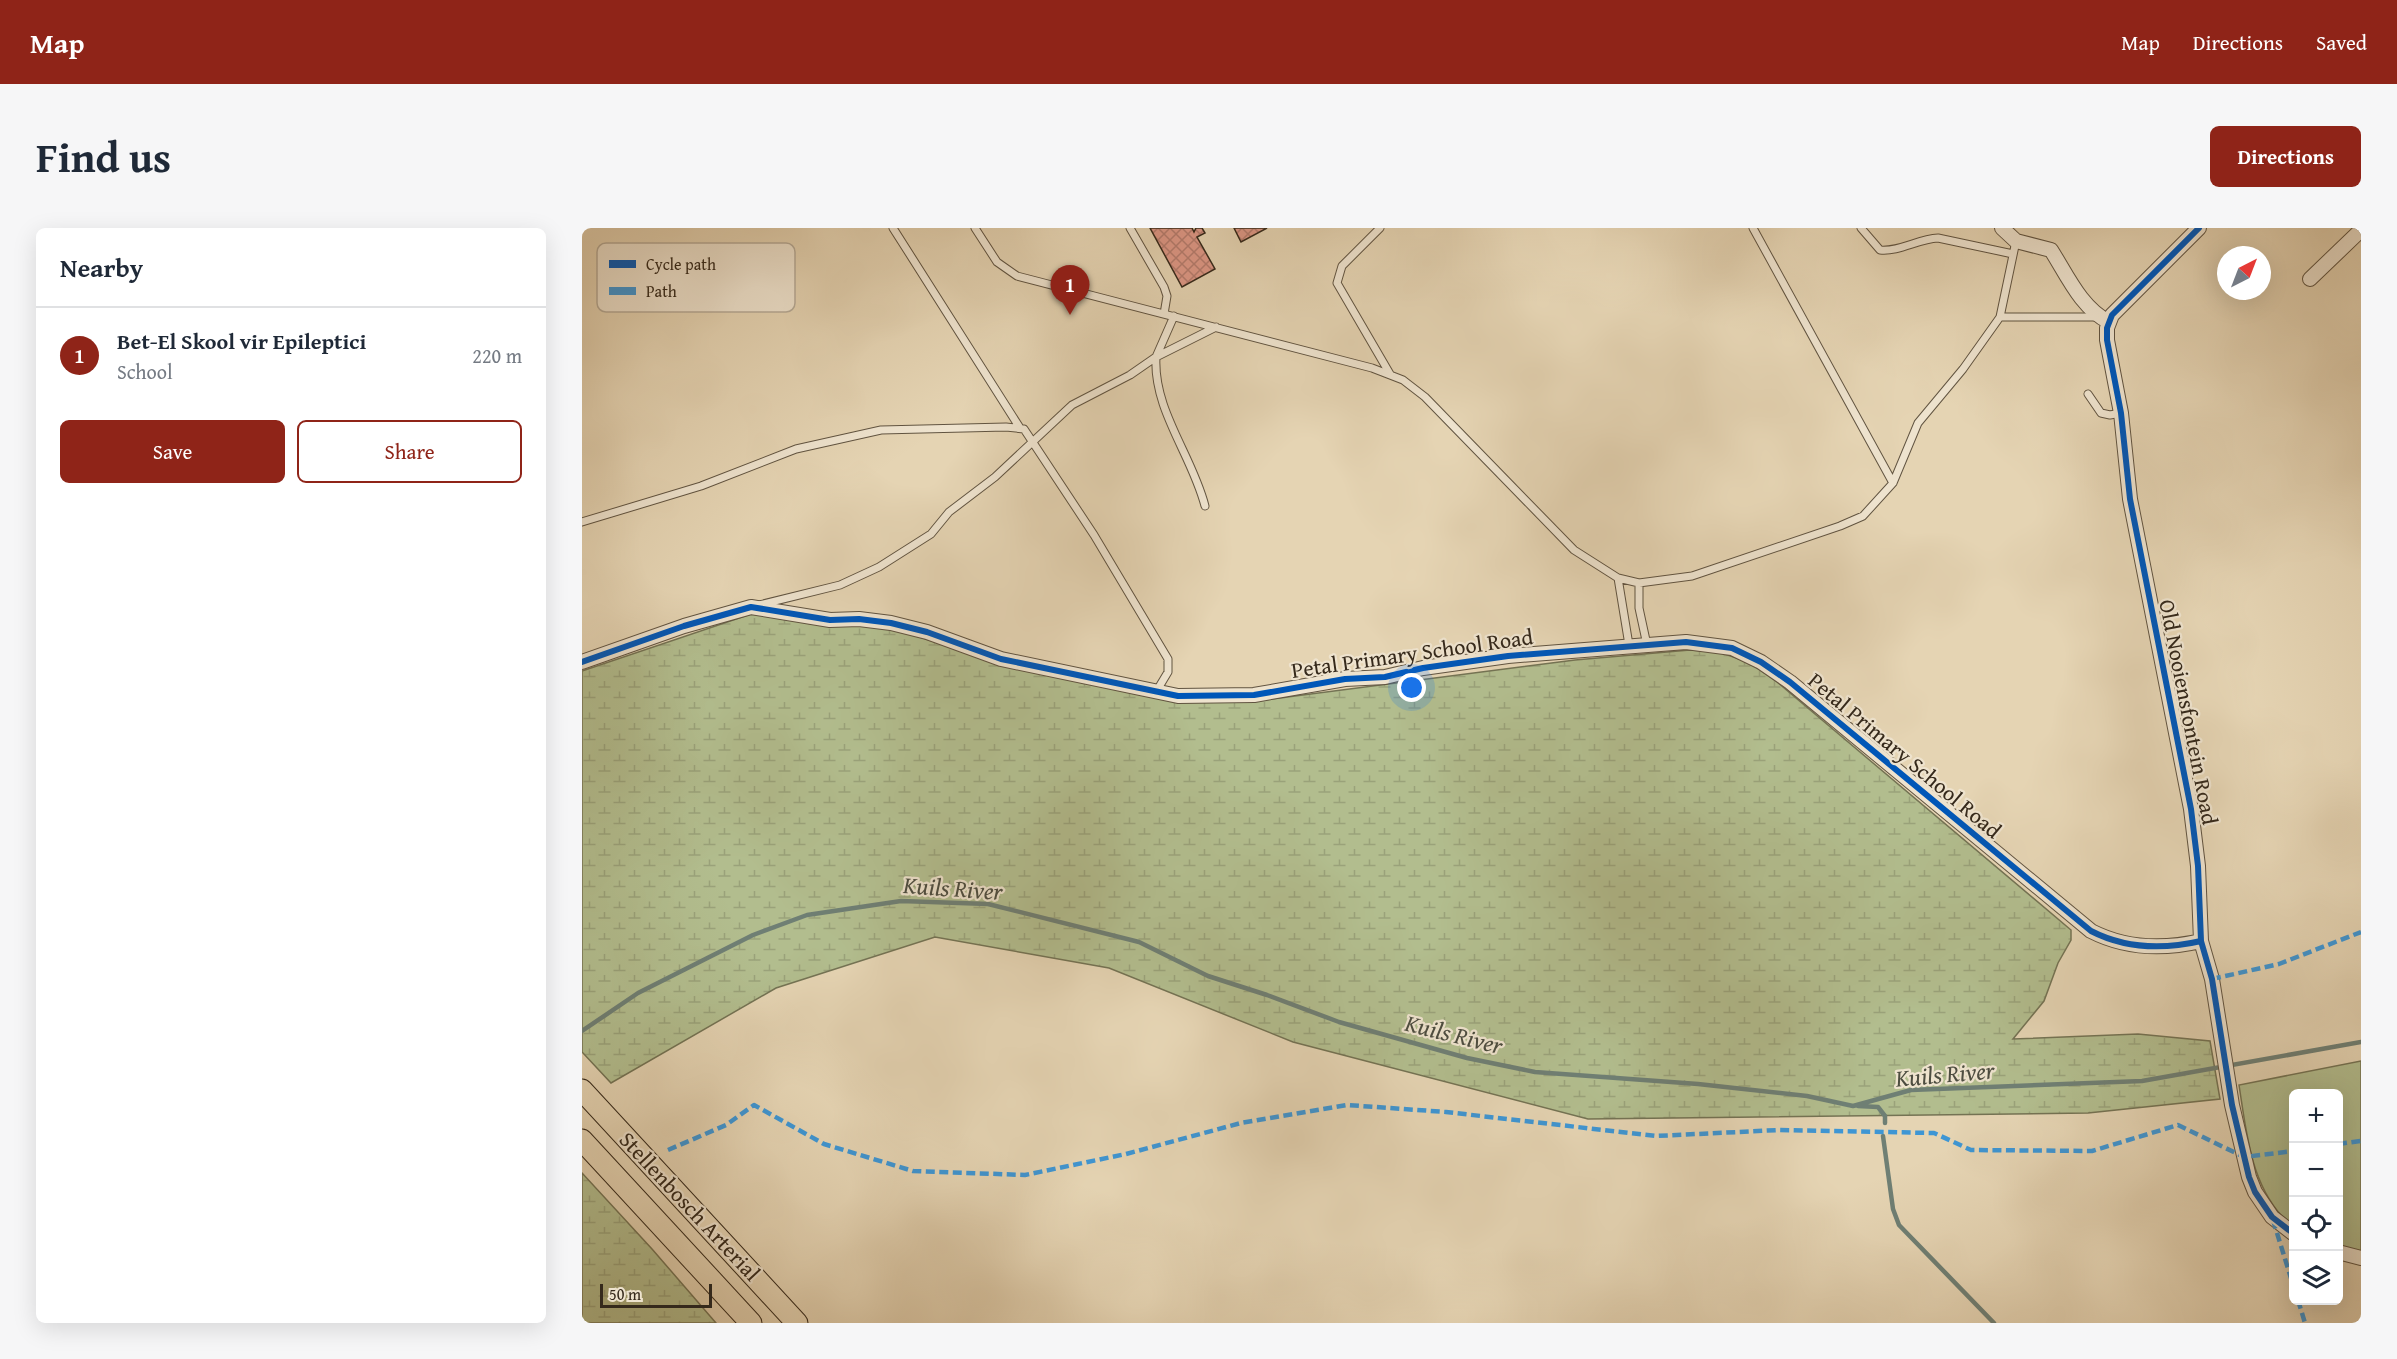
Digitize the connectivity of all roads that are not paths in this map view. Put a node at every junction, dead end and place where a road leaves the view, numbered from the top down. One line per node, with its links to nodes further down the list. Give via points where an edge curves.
1 (892, 228): 21 (lane)
2 (975, 228): 12 (lane, via 997,262 1017,276)
3 (1130, 228): 12 (lane, via 1164,287)
4 (1380, 228): 18 (lane, via 1342,266 1337,284)
5 (1754, 228): 23 (lane)
6 (1861, 228): 10 (lane, via 1880,250 1890,251 1938,238)
7 (2002, 228): 10 (street)
8 (2199, 228): 15 (street)
9 (2361, 231): 11 (street)
10 (2014, 248): 14 (lane); 15 (street, via 2051,250 2079,295)
11 (2310, 279)
12 (1164, 314): 13 (lane)
13 (1174, 316): 16 (lane); 17 (lane)
14 (2000, 317): 15 (lane); 23 (lane, via 1918,423)
15 (2104, 320): 20 (street, Old Nooiensfontein Road)
16 (1216, 327): 17 (lane); 18 (lane)
17 (1156, 357): 22 (lane, via 1072,405); 24 (lane, via 1160,395)
18 (1390, 374): 26 (lane, via 1425,397 1574,550)
19 (2088, 394): 20 (lane, via 2101,413)
20 (2121, 413): 33 (street, Old Nooiensfontein Road, via 2130,499 2191,809)
21 (1020, 428): 22 (lane); 25 (lane, via 881,430 796,449 701,486)
22 (1032, 439): 28 (lane, via 995,477 950,512 931,534 890,561 832,588); 32 (lane, via 1168,659 1168,672)
23 (1893, 483): 27 (lane, via 1863,516 1840,526 1692,576)
24 (1205, 506)
25 (582, 522)
26 (1618, 578): 27 (lane); 29 (lane)
27 (1639, 583): 30 (lane, via 1639,608)
28 (751, 607): 31 (street, Petal Primary School Road); 32 (street, Petal Primary School Road, via 830,620 891,623 1001,658)
29 (1629, 645): 30 (street, Petal Primary School Road); 32 (street, Petal Primary School Road, via 1457,663 1254,695 1178,696)
30 (1647, 645): 33 (street, Petal Primary School Road, via 1717,644 1761,662 2091,931 2114,942 2140,947)
31 (584, 659)
32 (1156, 692)
33 (2201, 940): 36 (street, Old Nooiensfontein Road, via 2212,979 2232,1105 2249,1178 2272,1217)
34 (583, 1090): 40 (main road, Stellenbosch Arterial)
35 (582, 1140): 39 (main road, Stellenbosch Arterial)
36 (2289, 1230)
37 (2343, 1253): 38 (street)
38 (2361, 1258)
39 (751, 1323)
40 (797, 1323)

